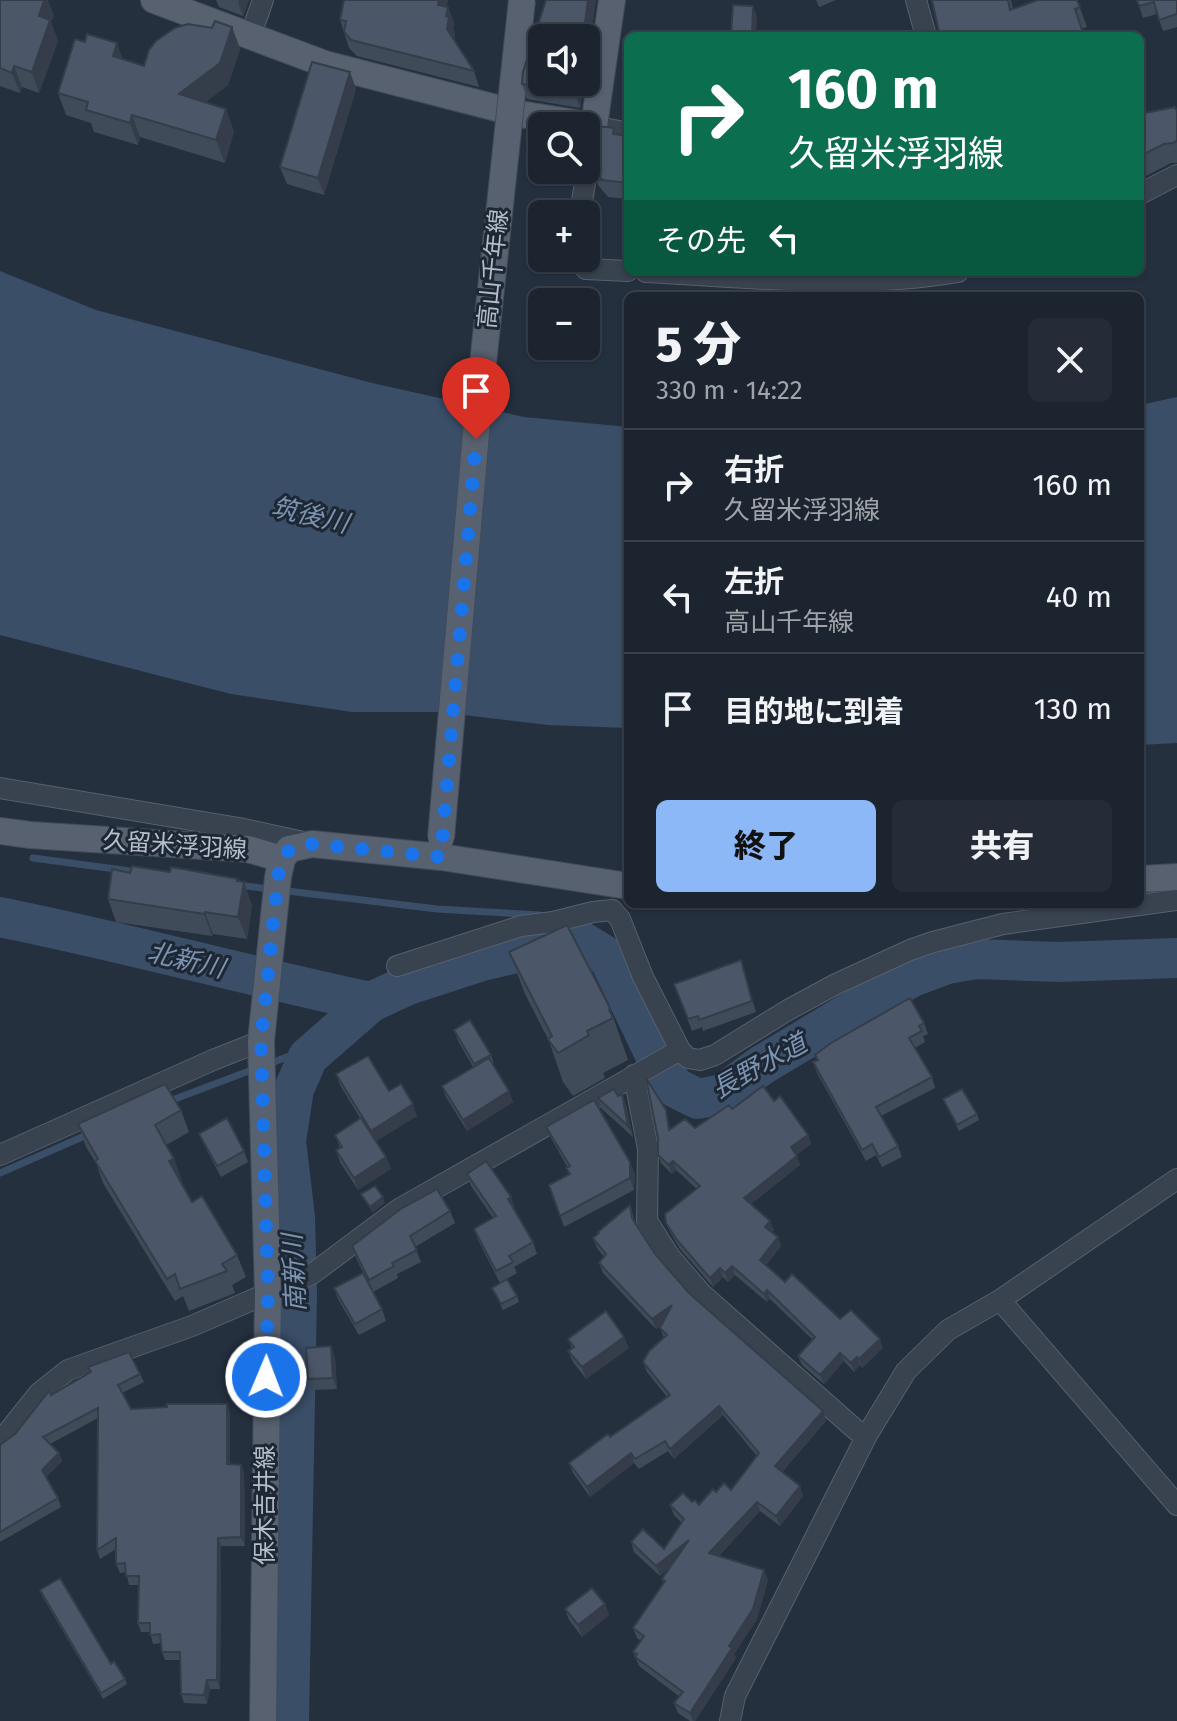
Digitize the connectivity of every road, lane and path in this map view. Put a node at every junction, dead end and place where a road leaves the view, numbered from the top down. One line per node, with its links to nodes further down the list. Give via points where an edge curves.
1 (263, 0): 7 (street)
2 (522, 0): 21 (main road, 高山千年線, bridge, via 478,410)
3 (612, 0): 8 (main road)
4 (916, 0): 6 (street)
5 (167, 2): 7 (main road)
6 (925, 32)
7 (251, 34): 9 (main road, via 325,64)
8 (596, 112)
9 (528, 115)
10 (600, 127): 11 (street)
11 (624, 132)
12 (1177, 175): 13 (street)
13 (1144, 192)
14 (600, 270): 15 (street)
15 (624, 271)
16 (727, 276): 17 (street)
17 (934, 276)
18 (0, 788): 20 (street)
19 (0, 831): 22 (main road, 久留米浮羽線, via 248,849)
20 (312, 844): 21 (main road); 22 (main road, 久留米浮羽線, via 289,849)
21 (441, 847): 25 (main road)
22 (280, 868): 30 (main road, 保木吉井線)
23 (1177, 877): 24 (main road)
24 (1144, 879)
25 (624, 885)
26 (1177, 900): 27 (street)
27 (1144, 905)
28 (1119, 908): 31 (street, via 1003,924 933,942 836,984 715,1055 700,1060)
29 (397, 966): 31 (street, via 521,926 612,910)
30 (261, 1037): 33 (street); 35 (main road, 保木吉井線)
31 (680, 1050): 32 (street)
32 (637, 1074): 35 (street, via 399,1209 312,1274); 37 (street, via 648,1149 647,1221 670,1257 712,1304)
33 (0, 1155)
34 (1177, 1179): 36 (street)
35 (275, 1290): 38 (street, via 68,1370 39,1393); 40 (main road, 保木吉井線)
36 (1000, 1300): 37 (street, via 948,1330 906,1371); 39 (street)
37 (867, 1435): 41 (street, via 735,1696)
38 (0, 1442)
39 (1177, 1505)
40 (263, 1721)
41 (730, 1721)

